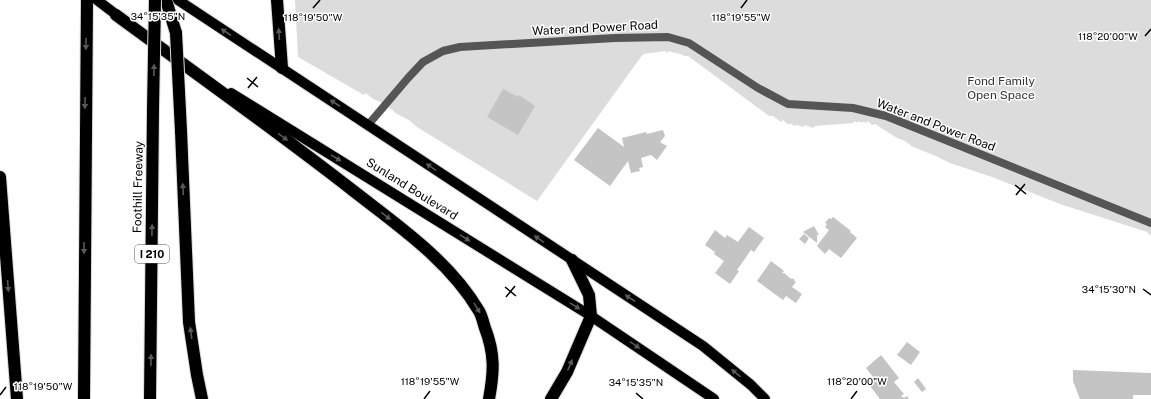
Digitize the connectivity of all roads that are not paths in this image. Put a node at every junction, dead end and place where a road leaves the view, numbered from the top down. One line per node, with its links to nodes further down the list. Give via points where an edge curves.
1 (78, 0): 9 (highway)
2 (87, 0): 9 (highway)
3 (97, 0): 8 (main road, Sunland Boulevard)
4 (154, 0): 18 (highway, Foothill Freeway / I 210, one-way to 4, bridge)
5 (166, 0): 19 (highway, one-way to 5, bridge, via 189,322 176,33)
6 (178, 0): 10 (main road, one-way to 6)
7 (277, 0): 10 (highway, one-way to 7)
8 (116, 15): 15 (main road, Sunland Boulevard, one-way to 15, via 230,92); 20 (highway, one-way to 20, via 307,154 394,222 447,268 480,312 488,335 493,358)
9 (86, 23): 17 (highway, one-way to 17)
10 (282, 68): 11 (main road, one-way to 10)
11 (368, 125): 13 (street, Water and Power Road, via 424,62 443,51 460,47 668,37 689,43 758,88 788,104 853,108 886,116); 14 (main road, one-way to 11)
12 (0, 177): 16 (highway, one-way to 16)
13 (1151, 223)
14 (572, 260): 15 (highway, via 589,295); 23 (main road, one-way to 14, via 703,346)
15 (591, 316): 21 (highway, one-way to 15, via 567,372); 22 (main road, Sunland Boulevard, one-way to 22)
16 (17, 399)
17 (84, 399)
18 (150, 399)
19 (202, 399)
20 (490, 399)
21 (551, 399)
22 (714, 399)
23 (765, 399)

